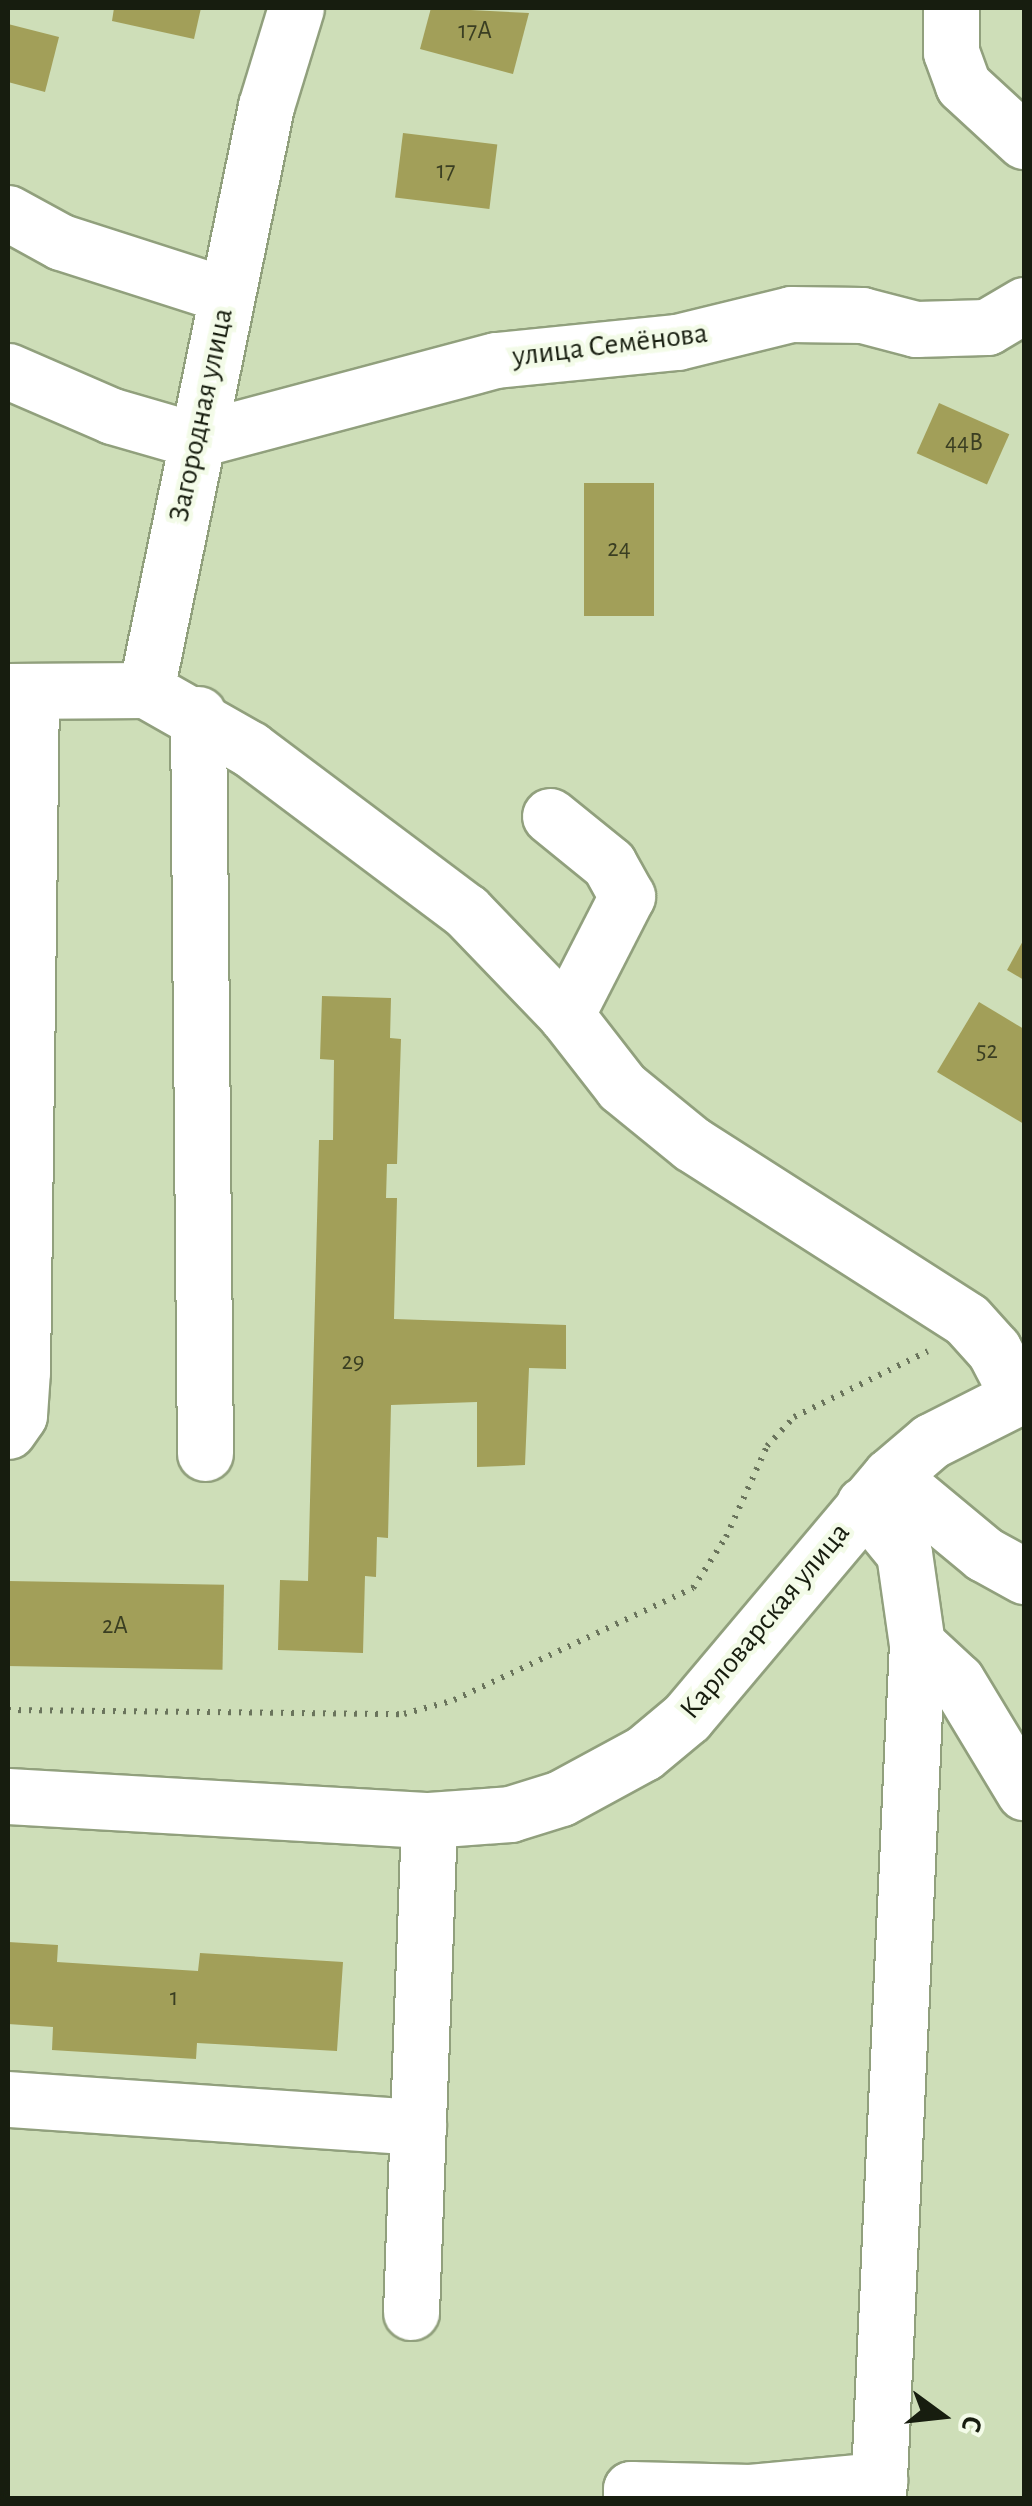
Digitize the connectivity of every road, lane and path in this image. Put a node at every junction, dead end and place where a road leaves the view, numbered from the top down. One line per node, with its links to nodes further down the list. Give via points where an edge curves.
1 (296, 8): 5 (street, Загородная улица, via 266,106)
2 (951, 8): 3 (street, via 951,52 963,85)
3 (1024, 141)
4 (8, 213): 5 (street, via 61,242)
5 (226, 295): 8 (street, Загородная улица)
6 (1024, 305): 8 (street, улица Семёнова, via 986,327 916,328 862,315 791,314 677,342 496,360)
7 (8, 371): 8 (street, via 112,416)
8 (195, 440): 9 (street, Загородная улица)
9 (146, 690): 10 (street); 11 (street)
10 (19, 691): 16 (street, via 22,1371 20,1415)
11 (198, 714): 13 (street, via 413,866); 17 (street)
12 (550, 816): 13 (street, via 608,864 627,896)
13 (566, 1016): 14 (street, via 622,1087 692,1144)
14 (967, 1320): 15 (street); 21 (path, via 944,1344 874,1372 794,1417 767,1446 726,1537 693,1588 454,1700 404,1714)
15 (1021, 1395): 18 (street, Карловарская улица, via 930,1441)
16 (8, 1430)
17 (204, 1453)
18 (877, 1490): 19 (street); 20 (street, via 904,1552); 24 (street, Карловарская улица, via 687,1717 644,1753 561,1798 510,1814)
19 (1024, 1576)
20 (918, 1644): 22 (street, via 958,1682); 28 (street)
21 (8, 1710)
22 (1024, 1792)
23 (8, 1796): 24 (street, Карловарская улица)
24 (429, 1820): 26 (street)
25 (8, 2099): 26 (street)
26 (418, 2127): 27 (street)
27 (411, 2312)
28 (878, 2489): 29 (street)
29 (750, 2496): 30 (street, via 631,2489)
30 (630, 2498)

